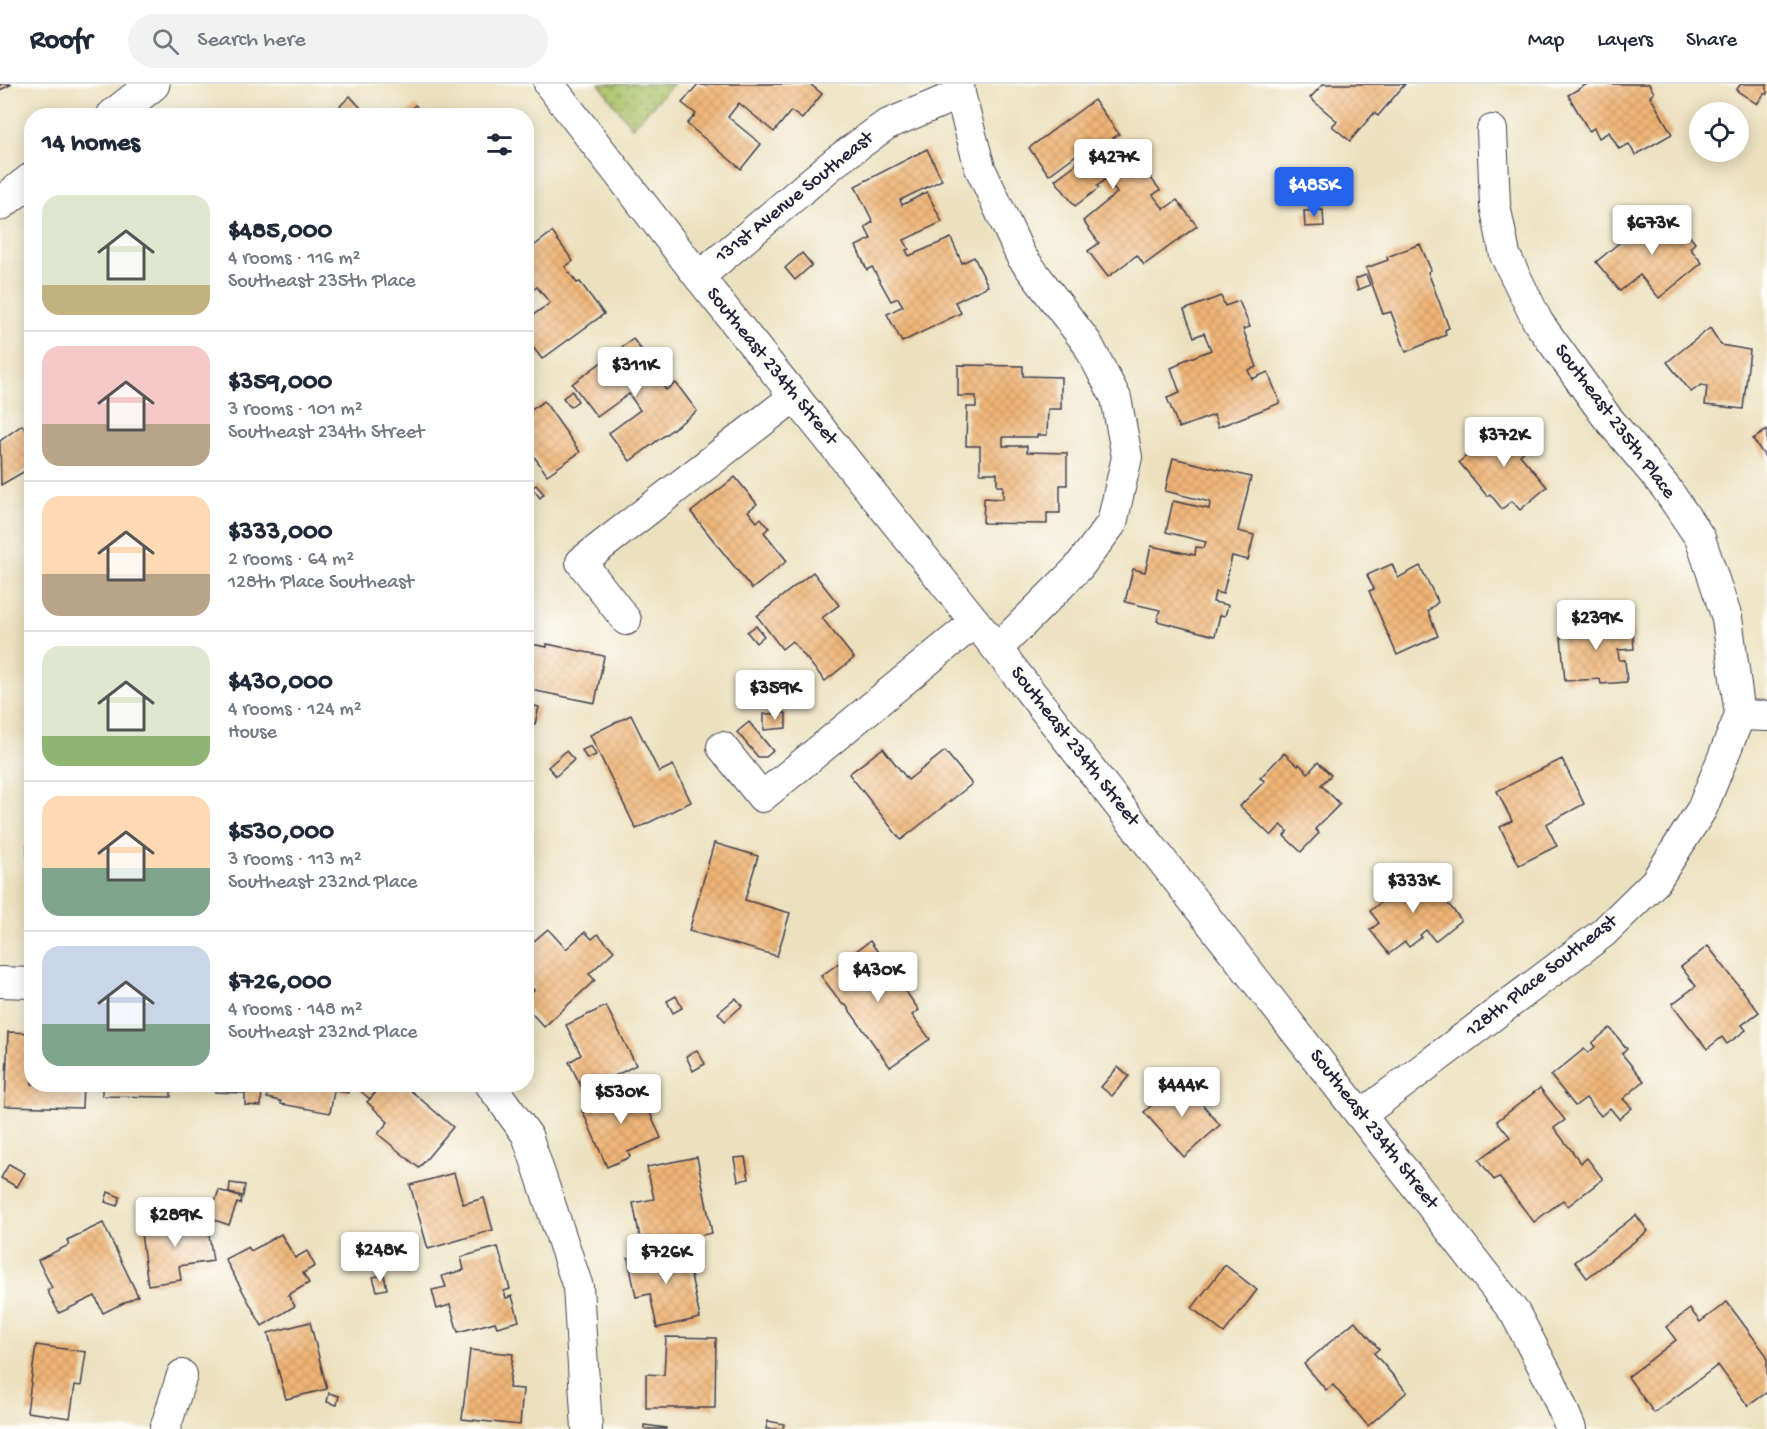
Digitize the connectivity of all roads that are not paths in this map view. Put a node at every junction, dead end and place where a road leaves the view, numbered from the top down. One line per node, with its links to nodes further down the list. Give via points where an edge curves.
1 (153, 84): 4 (main road)
2 (549, 84): 8 (street, Southeast 234th Street)
3 (959, 89): 8 (street, 131st Avenue Southeast, via 886,125 834,162); 12 (street, via 980,168 1021,256 1087,343 1116,398 1127,456 1112,523 1078,568)
4 (123, 108)
5 (1492, 130): 13 (street, Southeast 235th Place, via 1495,205 1505,255 1538,322 1700,538)
6 (24, 185): 7 (main road)
7 (0, 204)
8 (699, 277): 9 (street, Southeast 234th Street)
9 (795, 396): 10 (street, via 581,562); 11 (street, Southeast 234th Street)
10 (626, 620)
11 (975, 622): 12 (street, Southeast 234th Street); 14 (street, via 762,797)
12 (997, 649): 18 (street, Southeast 234th Street)
13 (1754, 716): 18 (street, 128th Place Southeast, via 1655,882 1603,933)
14 (722, 747)
15 (0, 982): 16 (street)
16 (24, 983)
17 (496, 1092): 21 (street, via 527,1135 578,1287)
18 (1361, 1115): 22 (street, Southeast 234th Street, via 1515,1313)
19 (182, 1375): 20 (street)
20 (165, 1429)
21 (587, 1429)
22 (1571, 1429)

